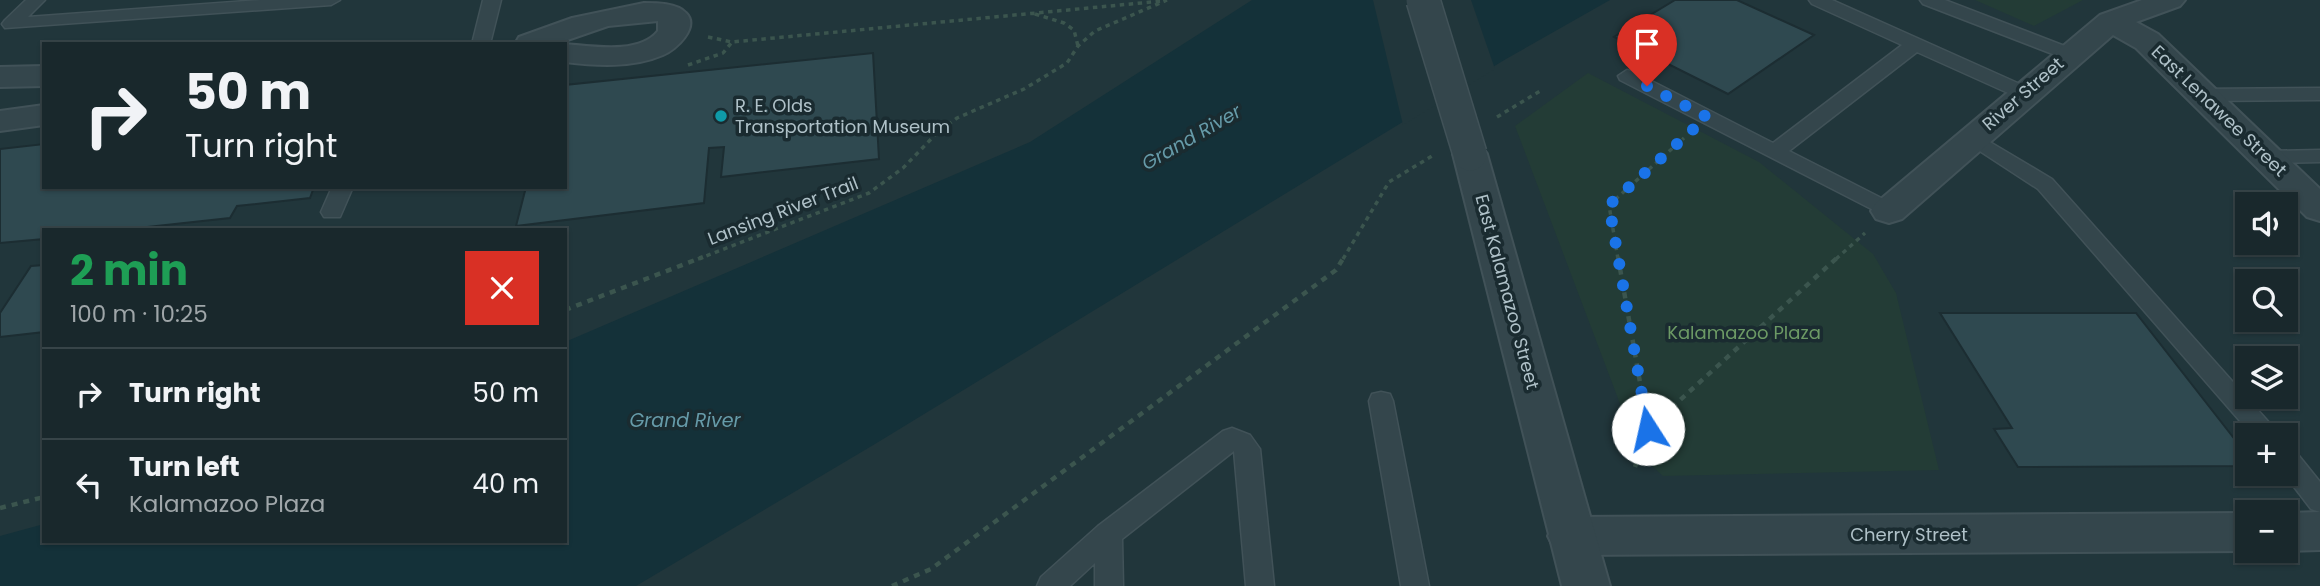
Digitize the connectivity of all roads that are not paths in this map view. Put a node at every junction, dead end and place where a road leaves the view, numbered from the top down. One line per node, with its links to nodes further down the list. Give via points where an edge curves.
1 (36, 0): 2 (lane, via 11,24)
2 (331, 0)
3 (492, 0): 9 (lane)
4 (1423, 0): 40 (street, East Kalamazoo Street, bridge, via 1452,154)
5 (1818, 0): 11 (lane)
6 (1929, 0): 13 (lane)
7 (2170, 0): 8 (street, River Street)
8 (2111, 21): 13 (street, River Street); 19 (street, East Lenawee Street, via 2147,41)
9 (482, 42)
10 (534, 42): 12 (street, via 596,13 636,2 669,10 676,21 674,31 658,45 630,55 604,58)
11 (1915, 44): 17 (lane); 25 (lane)
12 (567, 53)
13 (2069, 54): 17 (street, River Street)
14 (42, 76): 16 (street)
15 (1627, 76): 25 (lane)
16 (0, 77)
17 (2024, 93): 24 (street, River Street)
18 (2320, 94): 19 (lane)
19 (2203, 95): 27 (street, East Lenawee Street)
20 (0, 115): 21 (street)
21 (42, 115)
22 (42, 115): 23 (street)
23 (0, 121)
24 (1973, 138): 30 (street, River Street); 33 (lane, via 2045,184)
25 (1776, 152): 30 (lane)
26 (2320, 156): 27 (lane)
27 (2266, 157): 29 (street, East Lenawee Street)
28 (342, 189): 31 (lane)
29 (2320, 209)
30 (1889, 211)
31 (332, 212)
32 (1381, 401): 44 (lane)
33 (2256, 423)
34 (2298, 473): 35 (lane)
35 (2320, 501)
36 (2320, 531): 38 (street)
37 (2235, 532): 40 (street, Cherry Street)
38 (2298, 532)
39 (1108, 534): 41 (lane); 42 (lane); 43 (lane, via 1232,438 1247,449)
40 (1571, 536): 45 (street, East Kalamazoo Street)
41 (1051, 586)
42 (1109, 586)
43 (1260, 586)
44 (1415, 586)
45 (1586, 586)

